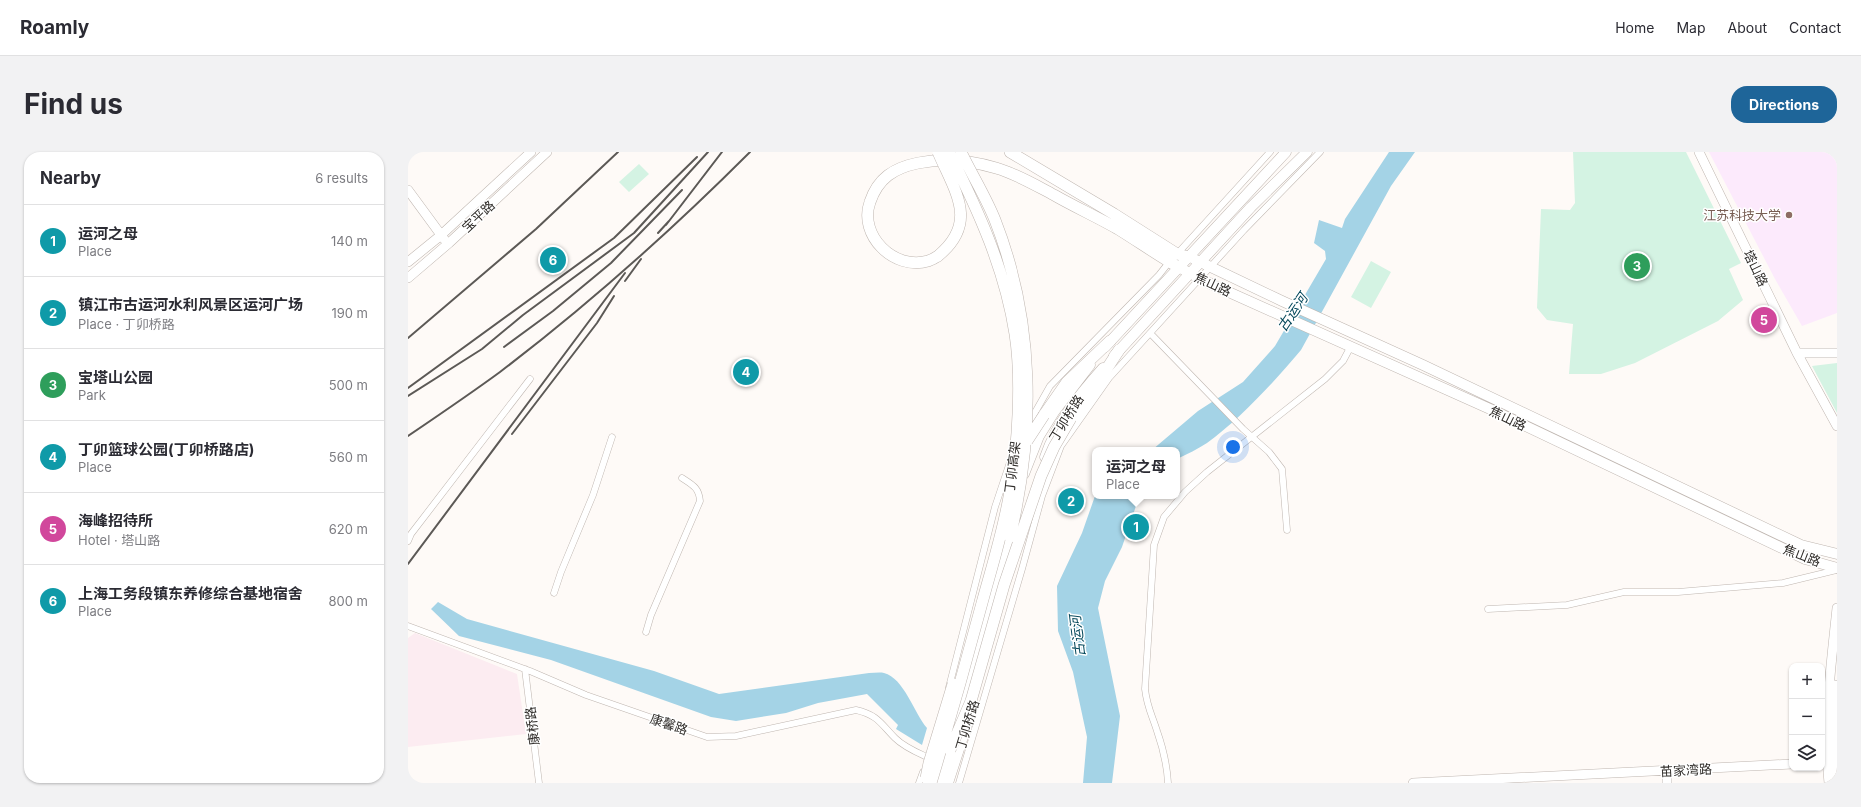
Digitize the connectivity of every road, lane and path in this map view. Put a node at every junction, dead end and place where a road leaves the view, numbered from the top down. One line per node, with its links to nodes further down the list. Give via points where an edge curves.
1 (531, 152): 13 (street, 宝平路)
2 (547, 152): 14 (street, 宝平路)
3 (938, 152): 15 (highway, bridge, via 959,200 962,218 958,233 952,245 927,261 903,260 890,255 872,236 868,222 868,208 873,193 881,180 892,171 933,161 968,163 997,168 1019,177)
4 (950, 152): 37 (highway, 丁卯高架, bridge, via 994,252 1003,278 1015,335 1018,380 1016,440)
5 (961, 152): 37 (highway, 丁卯高架, bridge, via 995,219 1006,250 1026,340 1027,436 1019,500)
6 (1010, 152): 15 (highway, via 1114,214)
7 (1270, 152): 15 (street)
8 (1286, 152): 16 (main road, 丁卯桥路)
9 (1307, 152): 16 (main road, 丁卯桥路)
10 (1320, 152): 19 (street)
11 (1699, 152): 27 (street, 塔山路)
12 (408, 190): 13 (street)
13 (440, 236): 14 (street); 17 (street, 宝平路)
14 (449, 243): 21 (street, 宝平路)
15 (1173, 258): 16 (highway); 18 (highway); 49 (street, via 1050,386 1014,450 995,508 952,677)
16 (1194, 260): 18 (main road, 丁卯桥路); 19 (main road, 焦山路); 20 (main road, 丁卯桥路)
17 (408, 262)
18 (1180, 268): 20 (main road, 焦山路); 24 (main road, 丁卯桥路)
19 (1210, 268): 22 (street); 39 (main road, 焦山路, via 1337,325 1801,545)
20 (1190, 273): 22 (main road, 焦山路); 26 (main road, 丁卯桥路)
21 (408, 278)
22 (1200, 279): 23 (street); 25 (main road, 焦山路)
23 (1150, 333): 32 (street); 59 (street, via 1109,378 1061,446 1042,496)
24 (1110, 341): 55 (main road, 丁卯桥路, via 1068,393 1039,436 959,672); 55 (highway, bridge, via 1067,382 1025,443 1008,478 929,763)
25 (1351, 346): 32 (street, via 1343,360 1325,379); 40 (main road, 焦山路, via 1490,409 1805,559)
26 (1119, 350): 48 (highway, bridge, via 1071,418 1041,476 1004,585 971,701); 58 (main road, 丁卯桥路, via 1080,395 1052,436 1034,487 986,665)
27 (1797, 353): 28 (street); 30 (street, 塔山路)
28 (1837, 353)
29 (530, 379): 38 (street)
30 (1837, 426)
31 (612, 437): 41 (street, via 593,495)
32 (1252, 437): 34 (street); 36 (street, via 1269,452 1282,469)
33 (682, 478): 45 (street, via 695,486 700,501)
34 (1180, 498)
35 (1179, 499): 60 (street, via 1164,517 1154,545 1144,689 1146,705 1166,762)
36 (1287, 530)
37 (1005, 537): 48 (highway, 丁卯高架, bridge); 56 (highway, 丁卯高架, bridge)
38 (408, 541)
39 (1837, 554)
40 (1837, 569): 43 (street, via 1784,583 1678,592 1624,592 1567,605)
41 (554, 593)
42 (1837, 608): 50 (street, via 1827,705)
43 (1488, 609)
44 (408, 626): 47 (street, 康馨路)
45 (646, 632)
46 (1837, 668): 50 (street)
47 (525, 669): 49 (street, 康馨路, via 586,694 707,737 736,736 856,710 868,712 879,719 908,748); 53 (street, 康桥路)
48 (950, 750): 57 (highway, 丁卯高架)
49 (927, 757): 54 (street)
50 (1830, 762): 63 (street); 64 (street)
51 (1789, 764): 52 (street, 苗家湾路)
52 (1667, 771): 61 (street, 苗家湾路); 62 (street)
53 (539, 783)
54 (919, 783)
55 (926, 783)
56 (931, 783)
57 (940, 783)
58 (948, 783)
59 (959, 783)
60 (1168, 783)
61 (1413, 783)
62 (1667, 783)
63 (1828, 783)
64 (1836, 783)

